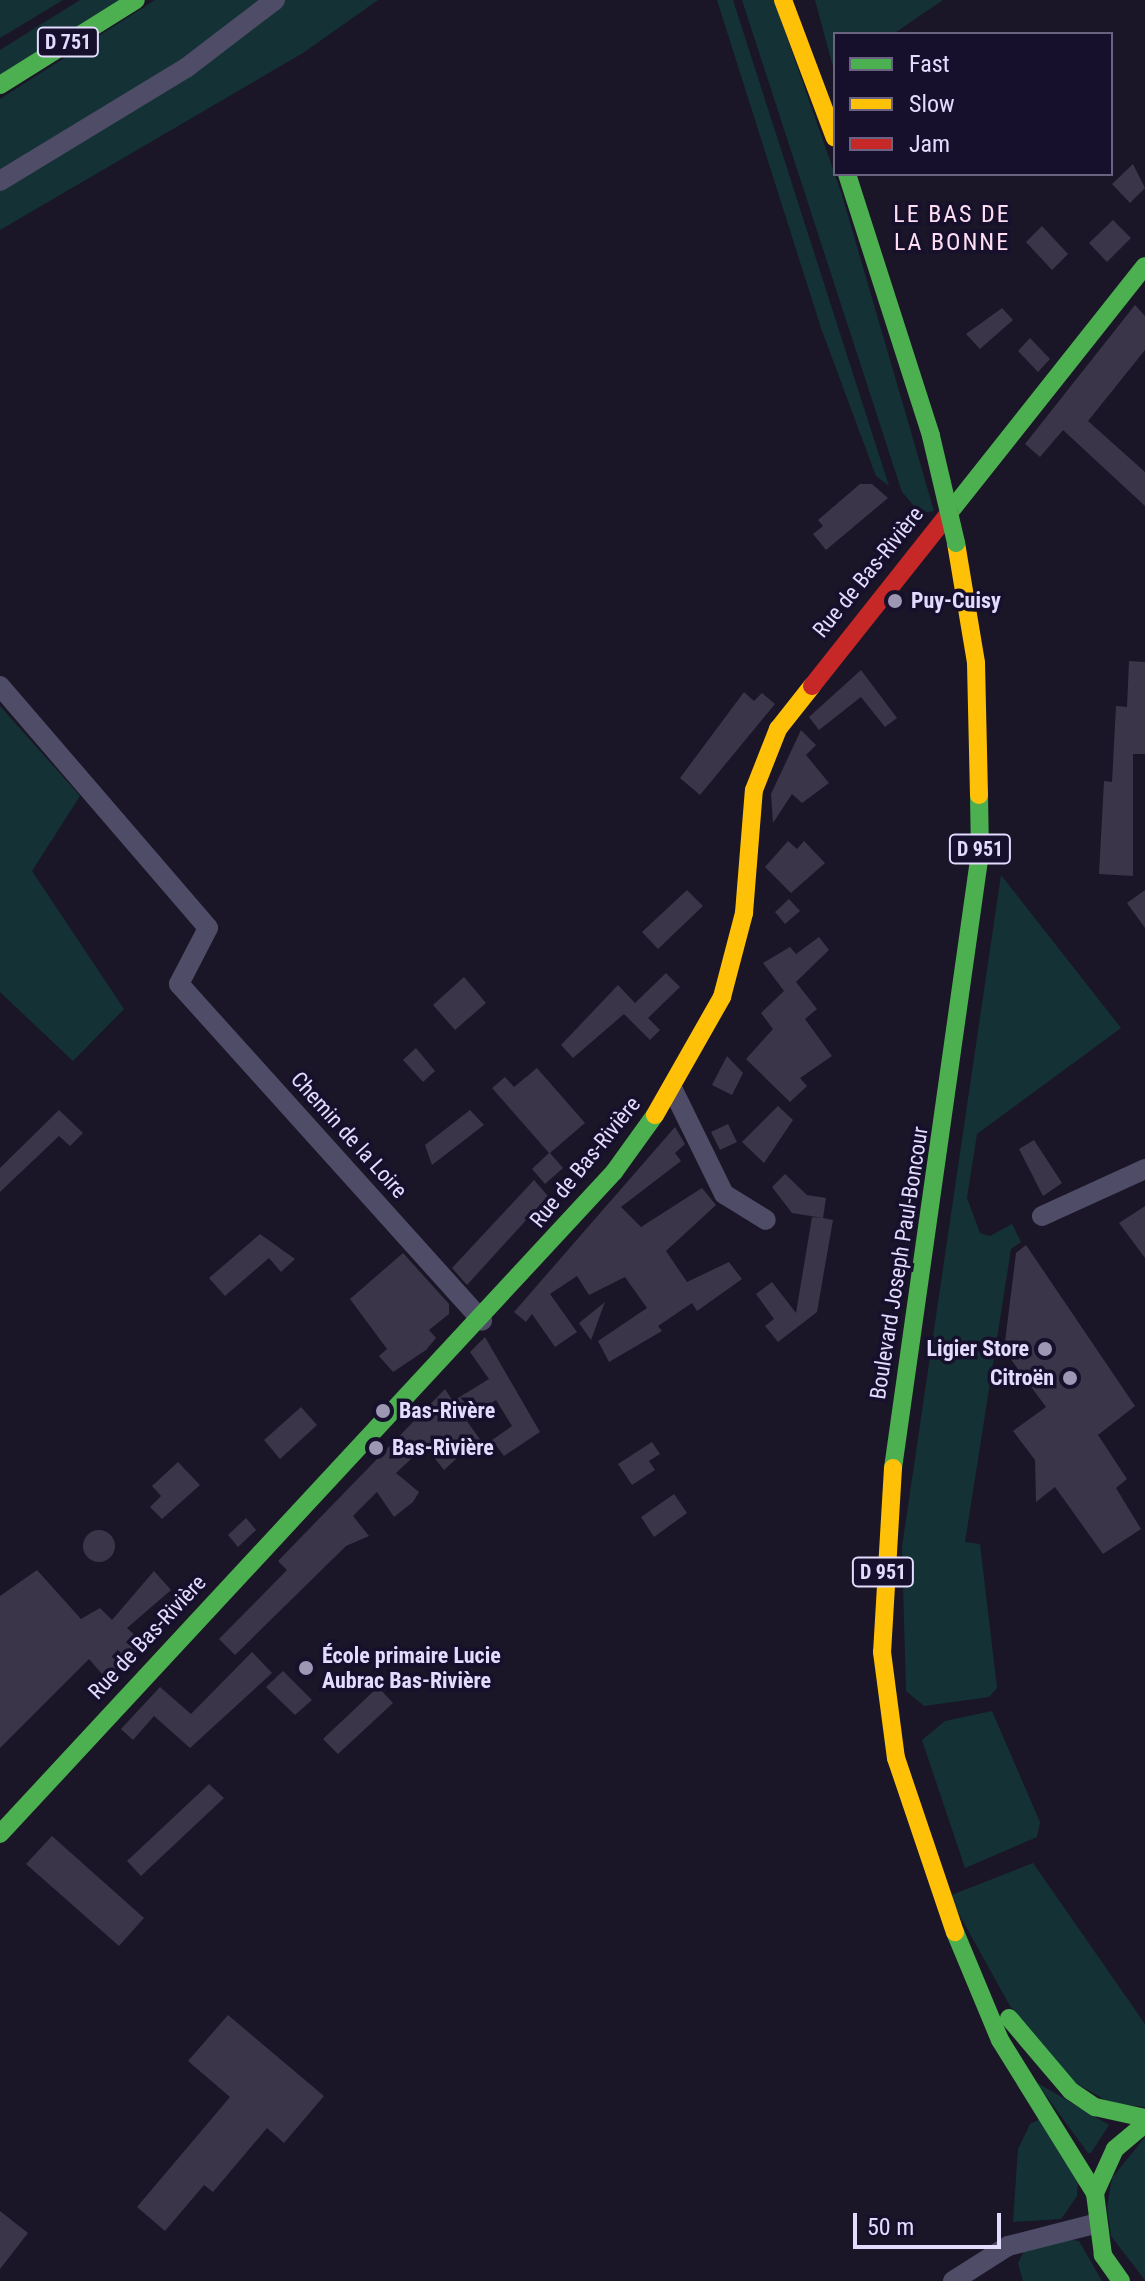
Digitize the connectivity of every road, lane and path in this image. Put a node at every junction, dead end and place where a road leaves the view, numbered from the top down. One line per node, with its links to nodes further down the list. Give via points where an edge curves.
1 (136, 0): 5 (main road, D 751)
2 (275, 0): 9 (street, via 186,68)
3 (783, 0): 6 (main road)
4 (797, 0): 6 (main road)
5 (0, 85)
6 (826, 110): 7 (main road)
7 (833, 132)
8 (848, 176): 18 (main road, Boulevard Joseph Paul-Boncour / D 951, bridge, via 931,436 976,663 980,853 893,1466 882,1652 910,1813)
9 (0, 181)
10 (1145, 266): 12 (main road, Rue de Bas-Rivière, via 778,729 754,790 737,953 722,997)
11 (0, 686): 16 (street, Chemin de la Loire, via 208,928 179,984)
12 (672, 1088): 15 (street, via 724,1194); 16 (main road, Rue de Bas-Rivière, via 614,1172)
13 (1145, 1169): 14 (street)
14 (1042, 1216)
15 (766, 1220)
16 (482, 1321): 17 (main road, Rue de Bas-Rivière)
17 (0, 1834)
18 (978, 1978): 19 (main road, Boulevard Joseph Paul-Boncour / D 951, via 1071,2091 1095,2107); 21 (main road, Boulevard Joseph Paul-Boncour / D 951, via 1000,2040)
19 (1145, 2118)
20 (1145, 2124): 21 (main road, via 1115,2149)
21 (1095, 2193): 22 (main road)
22 (1094, 2224): 23 (street, via 1008,2246); 24 (main road)
23 (953, 2281)
24 (1121, 2281)

